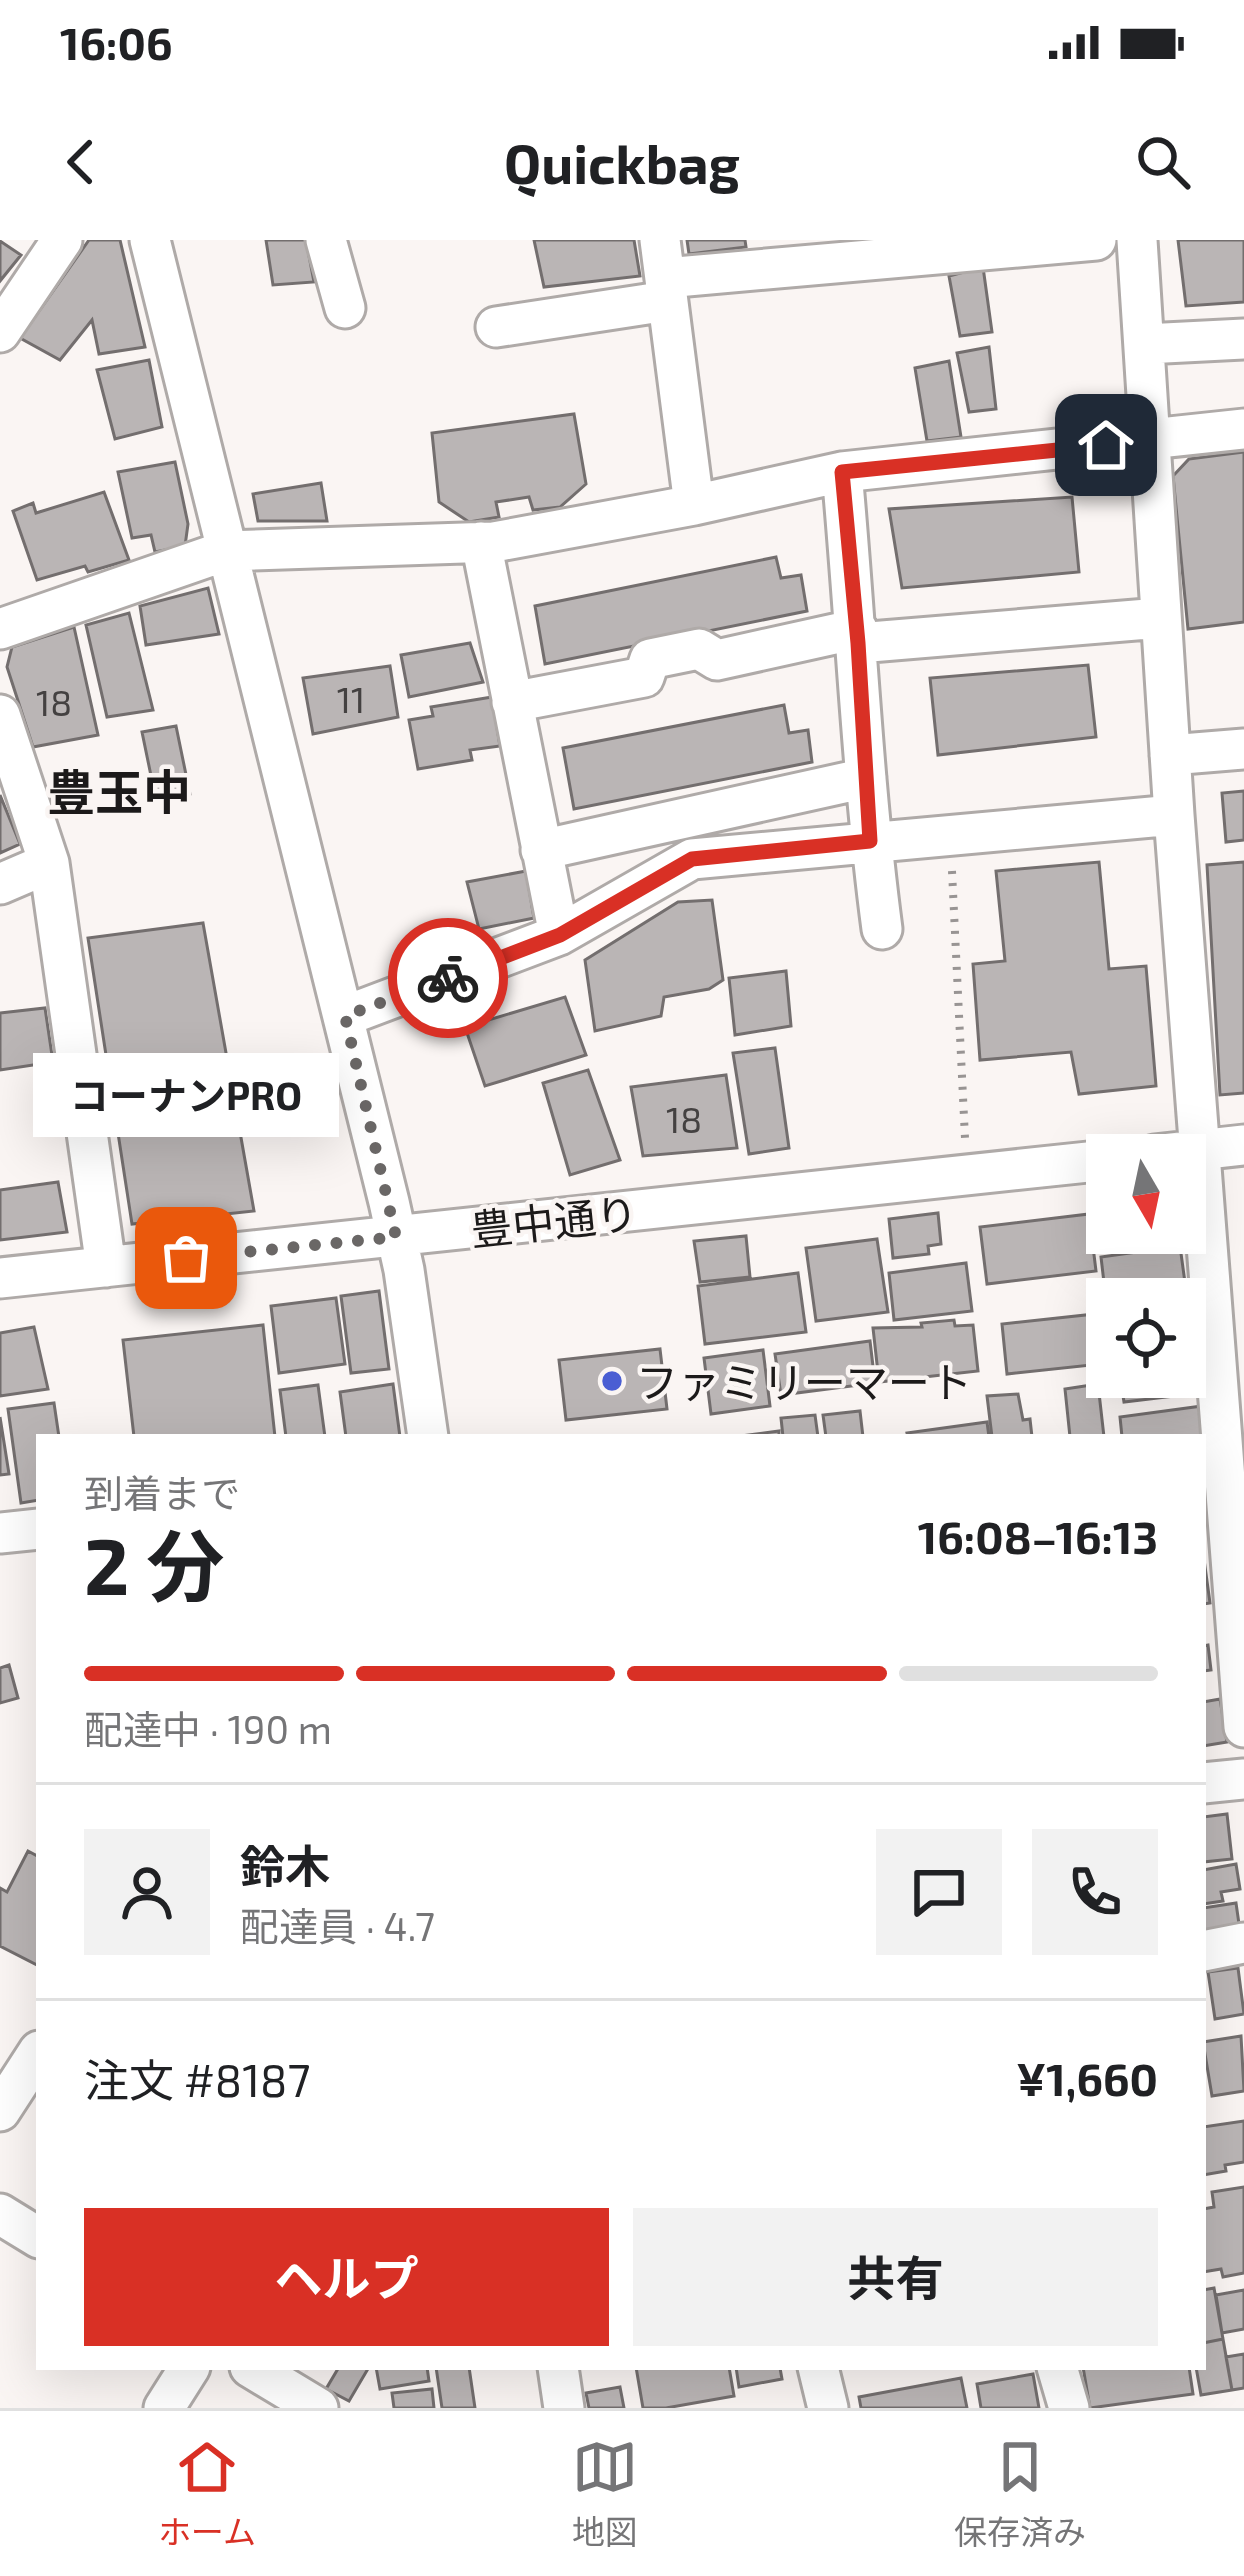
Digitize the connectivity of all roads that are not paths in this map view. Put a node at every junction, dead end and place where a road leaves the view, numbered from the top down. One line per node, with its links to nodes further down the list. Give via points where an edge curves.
1 (62, 240): 9 (street)
2 (150, 240): 17 (street)
3 (326, 240): 7 (street)
4 (1096, 240): 6 (street)
5 (1137, 240): 11 (street)
6 (664, 273): 8 (street); 15 (street)
7 (345, 308)
8 (496, 327)
9 (0, 332)
10 (1244, 339): 11 (street)
11 (1145, 344): 13 (street)
12 (1244, 429): 13 (street)
13 (1150, 440): 14 (street); 18 (street)
14 (842, 472): 15 (street); 20 (street)
15 (694, 505): 16 (street)
16 (481, 542): 17 (street); 21 (street)
17 (225, 550): 19 (street); 33 (street)
18 (1160, 618): 20 (street); 24 (street)
19 (0, 629)
20 (857, 636): 21 (street, via 716,660 699,650 650,659 644,676); 25 (street)
21 (512, 702): 28 (street)
22 (0, 716): 29 (street)
23 (1244, 749): 24 (street)
24 (1170, 755): 26 (street)
25 (866, 778): 27 (street); 28 (street)
26 (1174, 814): 27 (street); 34 (street)
27 (870, 841): 31 (street); 32 (street, via 692,859)
28 (541, 850): 32 (street)
29 (49, 863): 30 (street); 40 (street)
30 (0, 884)
31 (882, 929)
32 (560, 935): 33 (street)
33 (345, 1016): 38 (street)
34 (1200, 1134)
35 (1244, 1145): 36 (street)
36 (1206, 1149)
37 (1086, 1162): 38 (street, 豊中通り)
38 (396, 1237): 40 (street, 豊中通り); 42 (street)
39 (1205, 1254): 43 (street)
40 (106, 1267): 41 (street, 豊中通り)
41 (0, 1278)
42 (428, 1434)
43 (1215, 1482): 46 (street)
44 (36, 1528): 45 (street)
45 (0, 1533)
46 (1240, 1606): 47 (street)
47 (1244, 1727)
48 (1244, 1779): 49 (street)
49 (1206, 1783)
50 (1244, 1943): 51 (street)
51 (1206, 1950)
52 (36, 2056): 53 (street)
53 (0, 2111)
54 (0, 2214): 55 (street)
55 (36, 2236)
56 (188, 2370): 61 (street)
57 (255, 2370): 62 (street)
58 (558, 2370): 63 (street)
59 (819, 2370): 64 (street)
60 (1058, 2370): 65 (street)
61 (164, 2408)
62 (318, 2408)
63 (564, 2408)
64 (828, 2408)
65 (1069, 2408)

